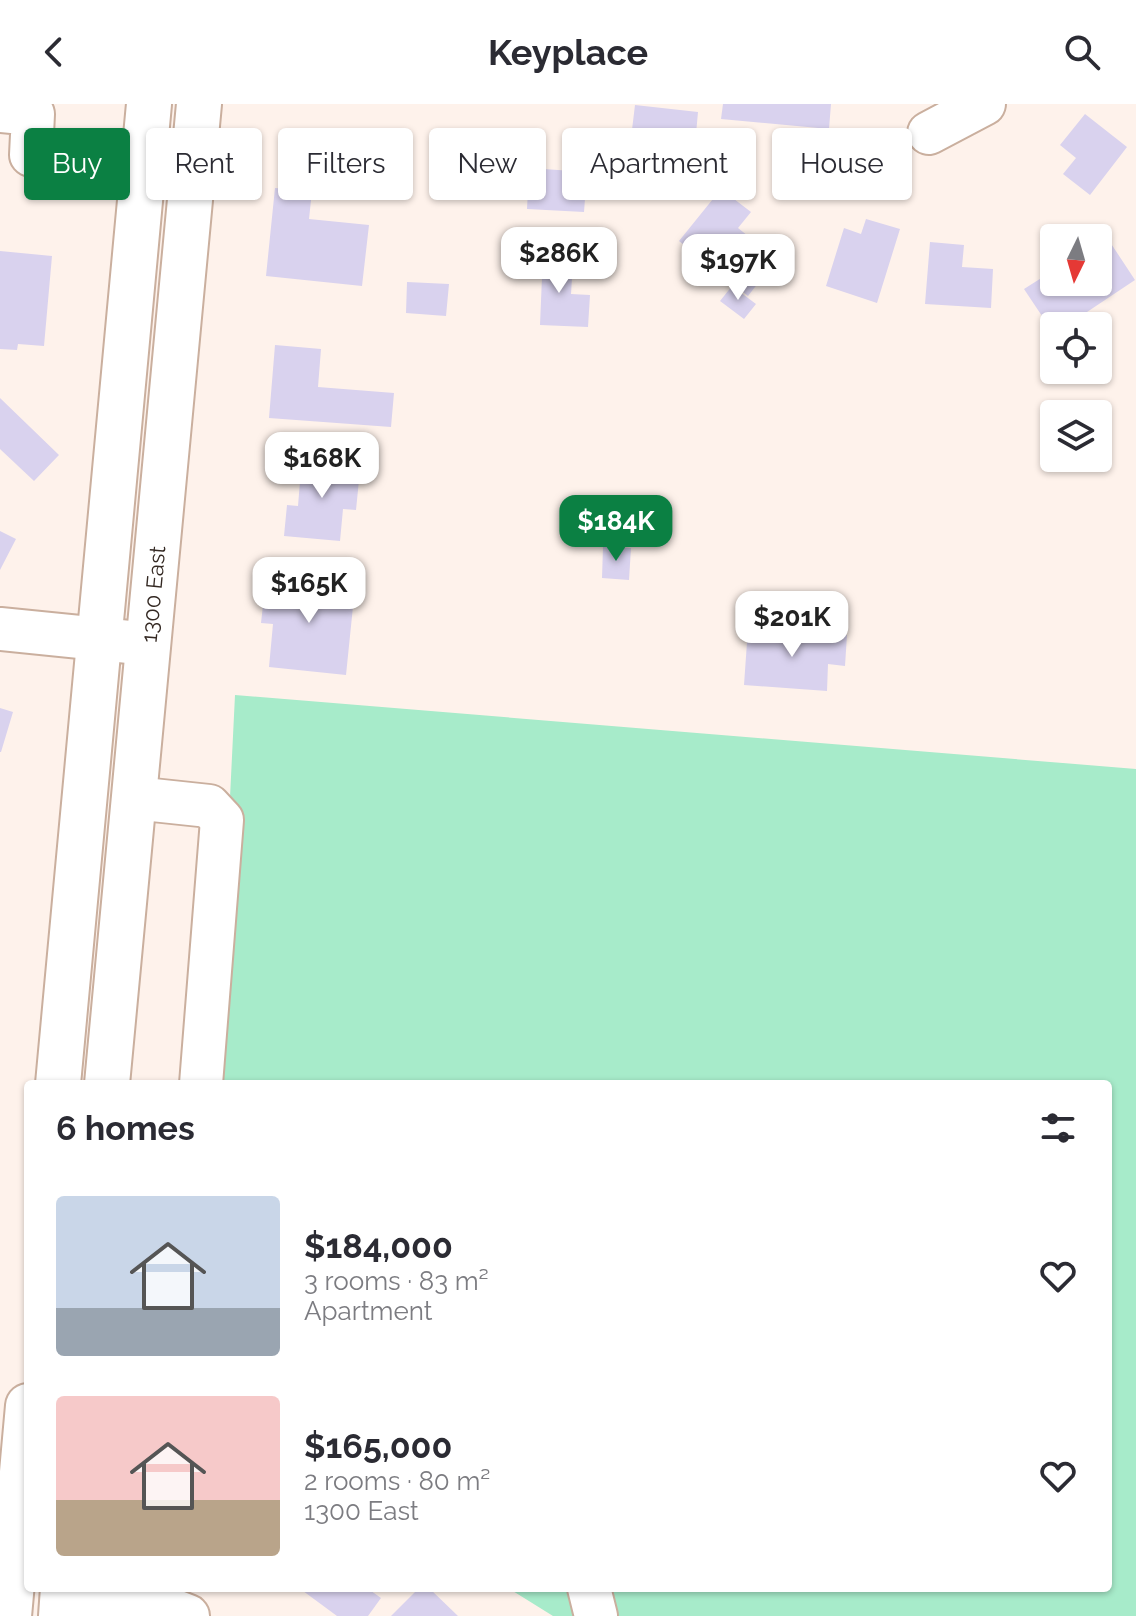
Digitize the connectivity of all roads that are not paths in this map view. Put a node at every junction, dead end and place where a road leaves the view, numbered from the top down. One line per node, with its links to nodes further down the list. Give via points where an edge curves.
1 (149, 104): 6 (main road)
2 (199, 104): 9 (main road, 1300 East)
3 (984, 104): 5 (street)
4 (0, 111): 6 (street, via 33,114 31,155)
5 (929, 133)
6 (143, 168): 8 (main road)
7 (0, 629): 8 (street)
8 (100, 640): 9 (street); 11 (main road)
9 (149, 644): 10 (main road, 1300 East)
10 (134, 798): 12 (main road, 1300 East); 13 (street, via 209,806 222,820)
11 (58, 1080)
12 (107, 1080)
13 (201, 1080)
14 (24, 1450): 18 (main road)
15 (590, 1592): 19 (street)
16 (62, 1599): 17 (street)
17 (174, 1611)
18 (9, 1616)
19 (596, 1616)

